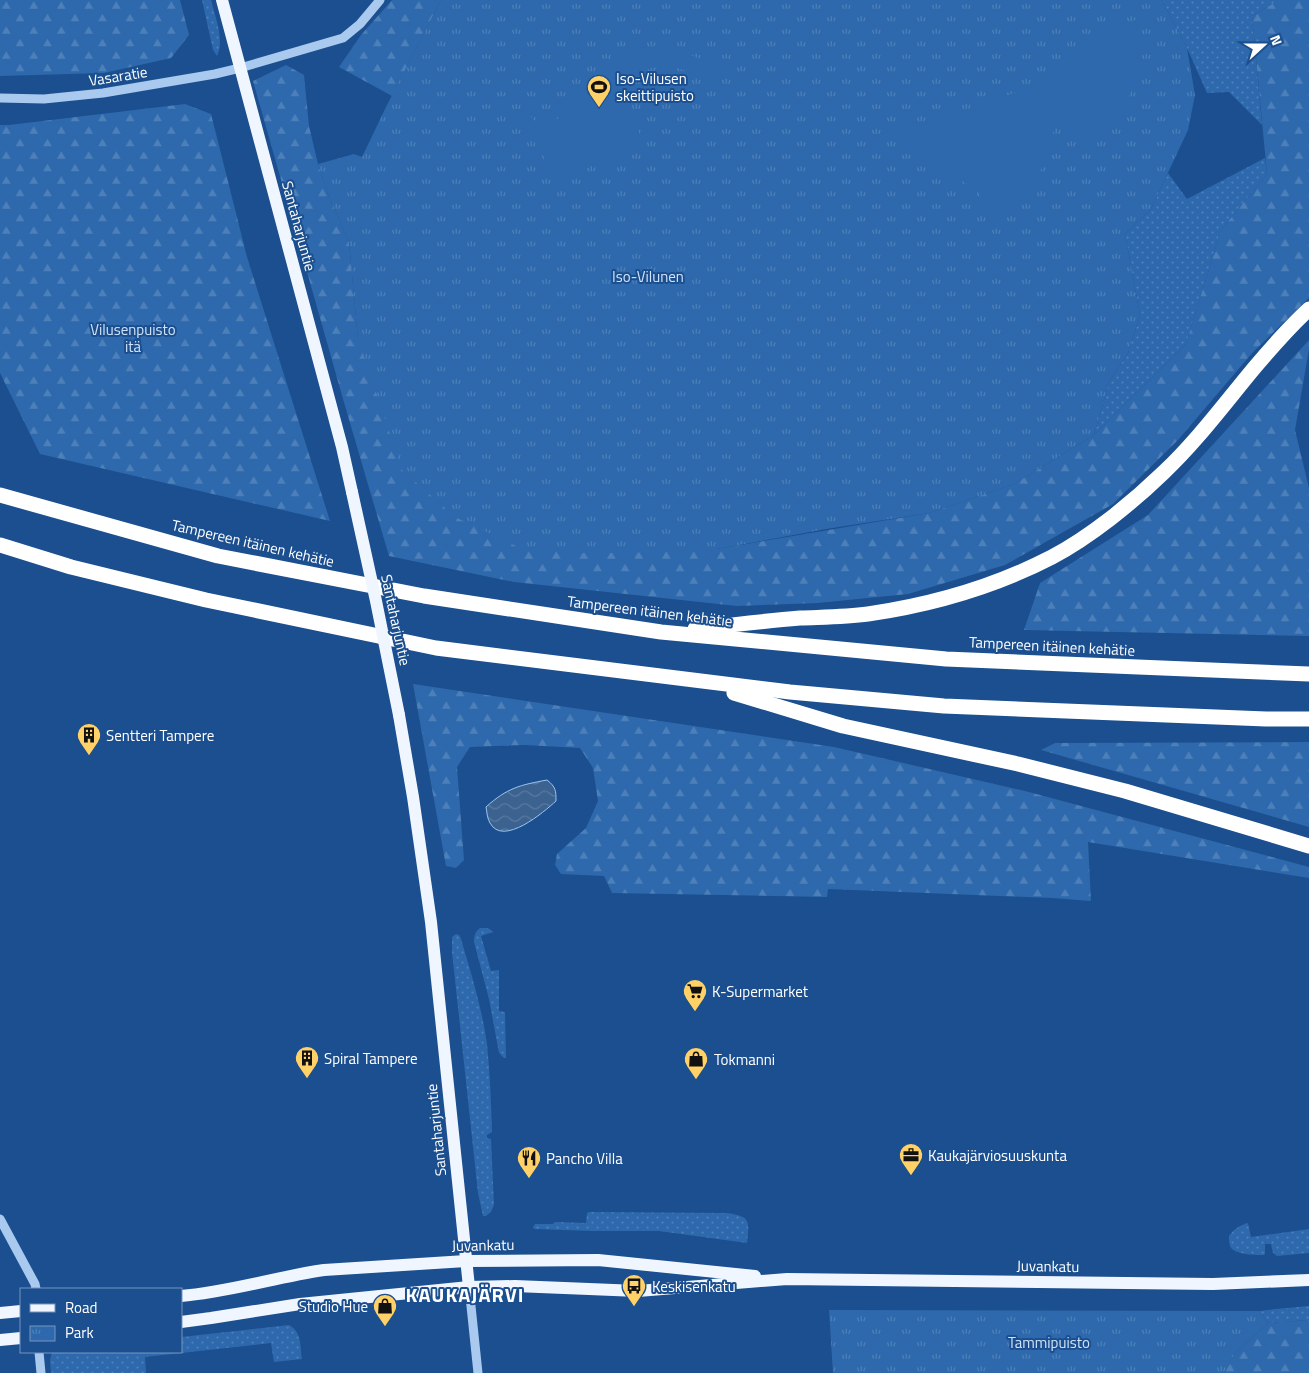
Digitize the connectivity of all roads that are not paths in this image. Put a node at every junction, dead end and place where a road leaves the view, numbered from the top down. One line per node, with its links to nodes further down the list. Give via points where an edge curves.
1 (222, 0): 3 (main road, Santaharjuntie)
2 (380, 0): 3 (street, Vasaratie, via 343,38)
3 (240, 68): 4 (street, Vasaratie, via 103,93); 14 (main road, Santaharjuntie, bridge, via 342,447 399,715 431,922)
4 (0, 98)
5 (1309, 310): 8 (highway, via 1275,343 1164,473 1129,503 1053,556 971,590 867,614)
6 (0, 495): 8 (highway, Tampereen itäinen kehätie, via 218,556 424,596)
7 (0, 545): 10 (highway, via 206,600 436,648)
8 (661, 632): 9 (highway, Tampereen itäinen kehätie, via 946,659)
9 (1309, 674)
10 (697, 682): 11 (highway, via 944,706); 12 (highway, via 843,726 1125,791)
11 (1309, 719)
12 (1309, 846)
13 (0, 1219): 18 (street)
14 (466, 1261): 15 (main road, Juvankatu, via 598,1260); 17 (main road); 19 (main road, Juvankatu, via 324,1270)
15 (787, 1279): 16 (main road, Juvankatu, via 1214,1284); 17 (main road, Juvankatu, via 638,1291)
16 (1309, 1280)
17 (469, 1287): 22 (main road, Juvankatu, via 300,1304); 27 (street)
18 (36, 1288)
19 (182, 1296)
20 (20, 1310): 21 (main road)
21 (0, 1313)
22 (182, 1322)
23 (20, 1338): 24 (main road)
24 (0, 1340)
25 (39, 1353): 26 (street)
26 (41, 1373)
27 (478, 1373)

